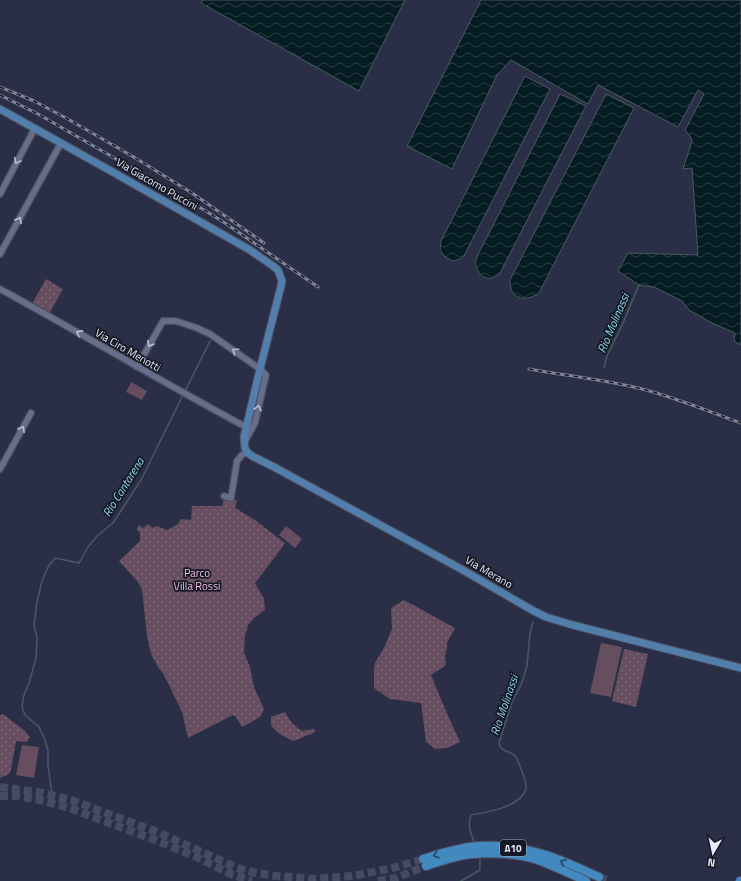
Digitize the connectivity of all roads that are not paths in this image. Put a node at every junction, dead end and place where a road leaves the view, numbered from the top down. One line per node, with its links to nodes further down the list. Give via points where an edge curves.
1 (0, 109): 2 (main road, Via Giacomo Puccini)
2 (34, 128): 3 (main road, Via Giacomo Puccini); 4 (street, one-way to 4)
3 (61, 143): 5 (street, one-way to 3); 8 (main road, Via Giacomo Puccini, via 250,250 278,270 282,281)
4 (0, 194)
5 (0, 254)
6 (0, 290): 7 (street, Via Ciro Menotti, one-way to 6)
7 (136, 367): 8 (street, one-way to 7, via 210,334 176,321 163,321); 10 (street, Via Ciro Menotti)
8 (260, 369): 10 (main road, Via Giacomo Puccini); 11 (street, one-way to 8, via 255,423 266,375)
9 (31, 413): 12 (street, one-way to 9)
10 (246, 427): 11 (main road, Via Giacomo Puccini)
11 (245, 448): 13 (street, via 237,462 231,498); 14 (main road, Via Merano, via 252,456 546,617)
12 (0, 469)
13 (224, 496)
14 (741, 668)
15 (599, 877): 16 (highway, A10, one-way to 16, via 536,852 505,847 472,847 445,852 424,863 472,854 499,854 533,858)
16 (586, 881)

